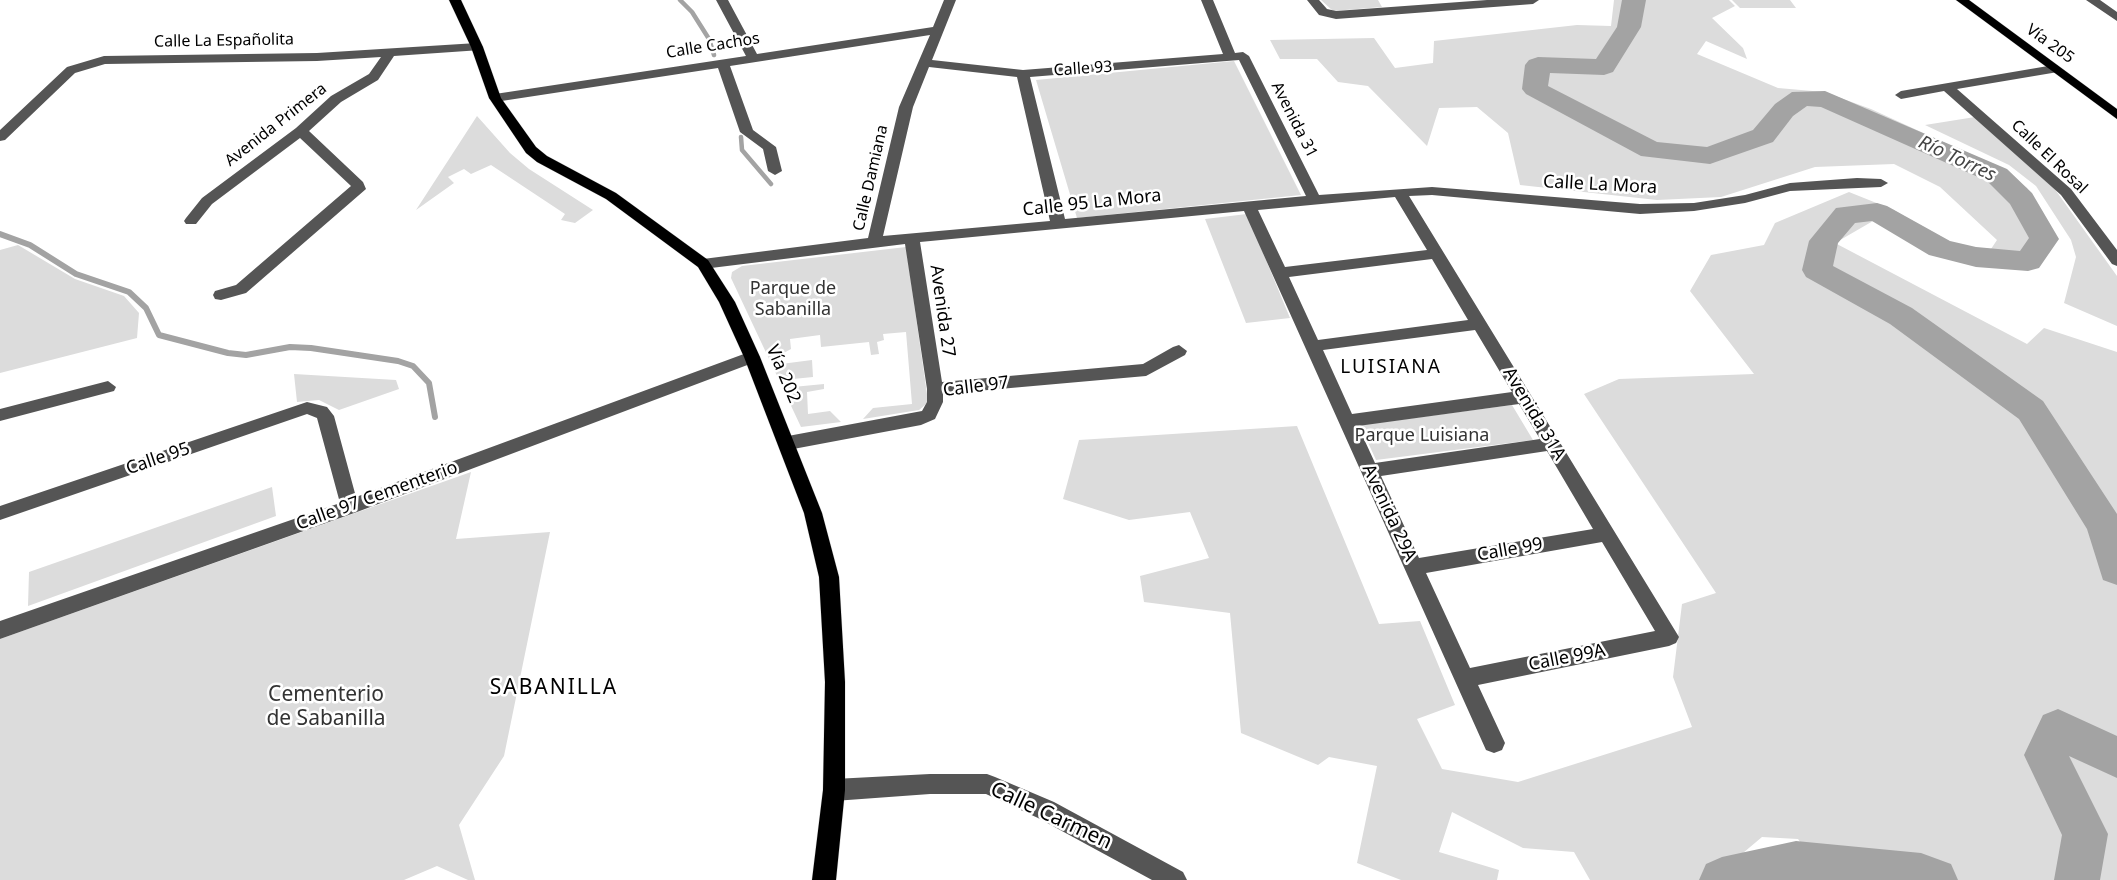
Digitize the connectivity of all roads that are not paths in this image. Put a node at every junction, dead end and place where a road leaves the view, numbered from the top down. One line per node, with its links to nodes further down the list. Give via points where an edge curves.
1 (455, 0): 11 (main road, Vía 202)
2 (722, 0): 14 (street)
3 (950, 0): 10 (street, Calle Damiana)
4 (1207, 0): 13 (street, Avenida 31)
5 (1313, 0): 6 (street, via 1329,14)
6 (1533, 0)
7 (1962, 0): 17 (main road, Vía 205)
8 (2092, 0): 9 (street)
9 (2117, 17)
10 (937, 30): 14 (street, Calle Cachos); 16 (street, Calle Damiana)
11 (477, 47): 12 (street, Calle La Españolita); 21 (main road, Vía 202)
12 (387, 57): 23 (street, Avenida Primera, via 374,77 336,99); 24 (street, Calle La Españolita, via 104,60 84,64 62,78)
13 (1237, 57): 18 (street, Calle 93); 28 (street, Avenida 31)
14 (753, 58): 15 (street, Calle Cachos)
15 (722, 62): 21 (street, Calle Cachos); 25 (street, via 747,132 769,147)
16 (924, 63): 18 (street, Calle 93); 33 (street, Calle Damiana, via 906,107)
17 (2054, 69): 19 (street); 22 (main road, Vía 205)
18 (1023, 74): 31 (street)
19 (1947, 87): 20 (street); 35 (street, Calle El Rosal, via 2066,192)
20 (1901, 95)
21 (495, 98): 36 (main road, Vía 202, via 535,154 611,196)
22 (2117, 115)
23 (300, 131): 30 (street, Avenida Primera, via 207,201); 38 (street, via 359,189 241,289)
24 (0, 137)
25 (775, 171)
26 (1881, 183): 27 (street, Calle La Mora, via 1790,187 1745,200 1640,209)
27 (1399, 192): 28 (street, Calle La Mora); 34 (street, Avenida 31A)
28 (1314, 199): 29 (street, Calle 95 La Mora)
29 (1249, 206): 31 (street, Calle 95 La Mora); 37 (street, Avenida 29A)
30 (191, 221)
31 (1059, 226): 32 (street, Calle 95 La Mora)
32 (912, 239): 33 (street, Calle 95 La Mora); 44 (street, Avenida 27)
33 (874, 242): 36 (street, Calle Damiana)
34 (1437, 254): 37 (street); 39 (street, Avenida 31A)
35 (2117, 261)
36 (703, 264): 42 (main road, Vía 202, via 727,302)
37 (1279, 273): 40 (street, Avenida 29A)
38 (221, 295)
39 (1479, 324): 40 (street); 45 (street, Avenida 31A)
40 (1312, 346): 47 (street, Avenida 29A)
41 (1179, 351): 44 (street, Calle 97, via 1146,370)
42 (752, 357): 48 (main road, Vía 202); 51 (street, Calle 97 Cementerio)
43 (108, 387): 46 (street)
44 (935, 389): 48 (street, Calle 97, via 929,415)
45 (1524, 397): 47 (street); 49 (street, Avenida 31A)
46 (0, 415)
47 (1347, 421): 50 (street, Avenida 29A)
48 (788, 443): 59 (main road, Vía 202, via 813,513 828,577 835,682)
49 (1552, 444): 50 (street); 53 (street, Avenida 31A)
50 (1369, 471): 54 (street, Avenida 29A)
51 (350, 507): 52 (street, Calle 95, via 325,416 316,408); 55 (street, Calle 97 Cementerio)
52 (0, 513)
53 (1607, 534): 54 (street, Calle 99); 56 (street, Avenida 31A)
54 (1413, 567): 57 (street, Avenida 29A)
55 (0, 630)
56 (1670, 637): 57 (street, Calle 99A)
57 (1465, 678): 58 (street, Avenida 29A)
58 (1494, 743)
59 (834, 790): 60 (main road, Vía 202); 61 (street, Calle Carmen, via 987,784 1046,810)
60 (824, 880)
61 (1175, 880)

